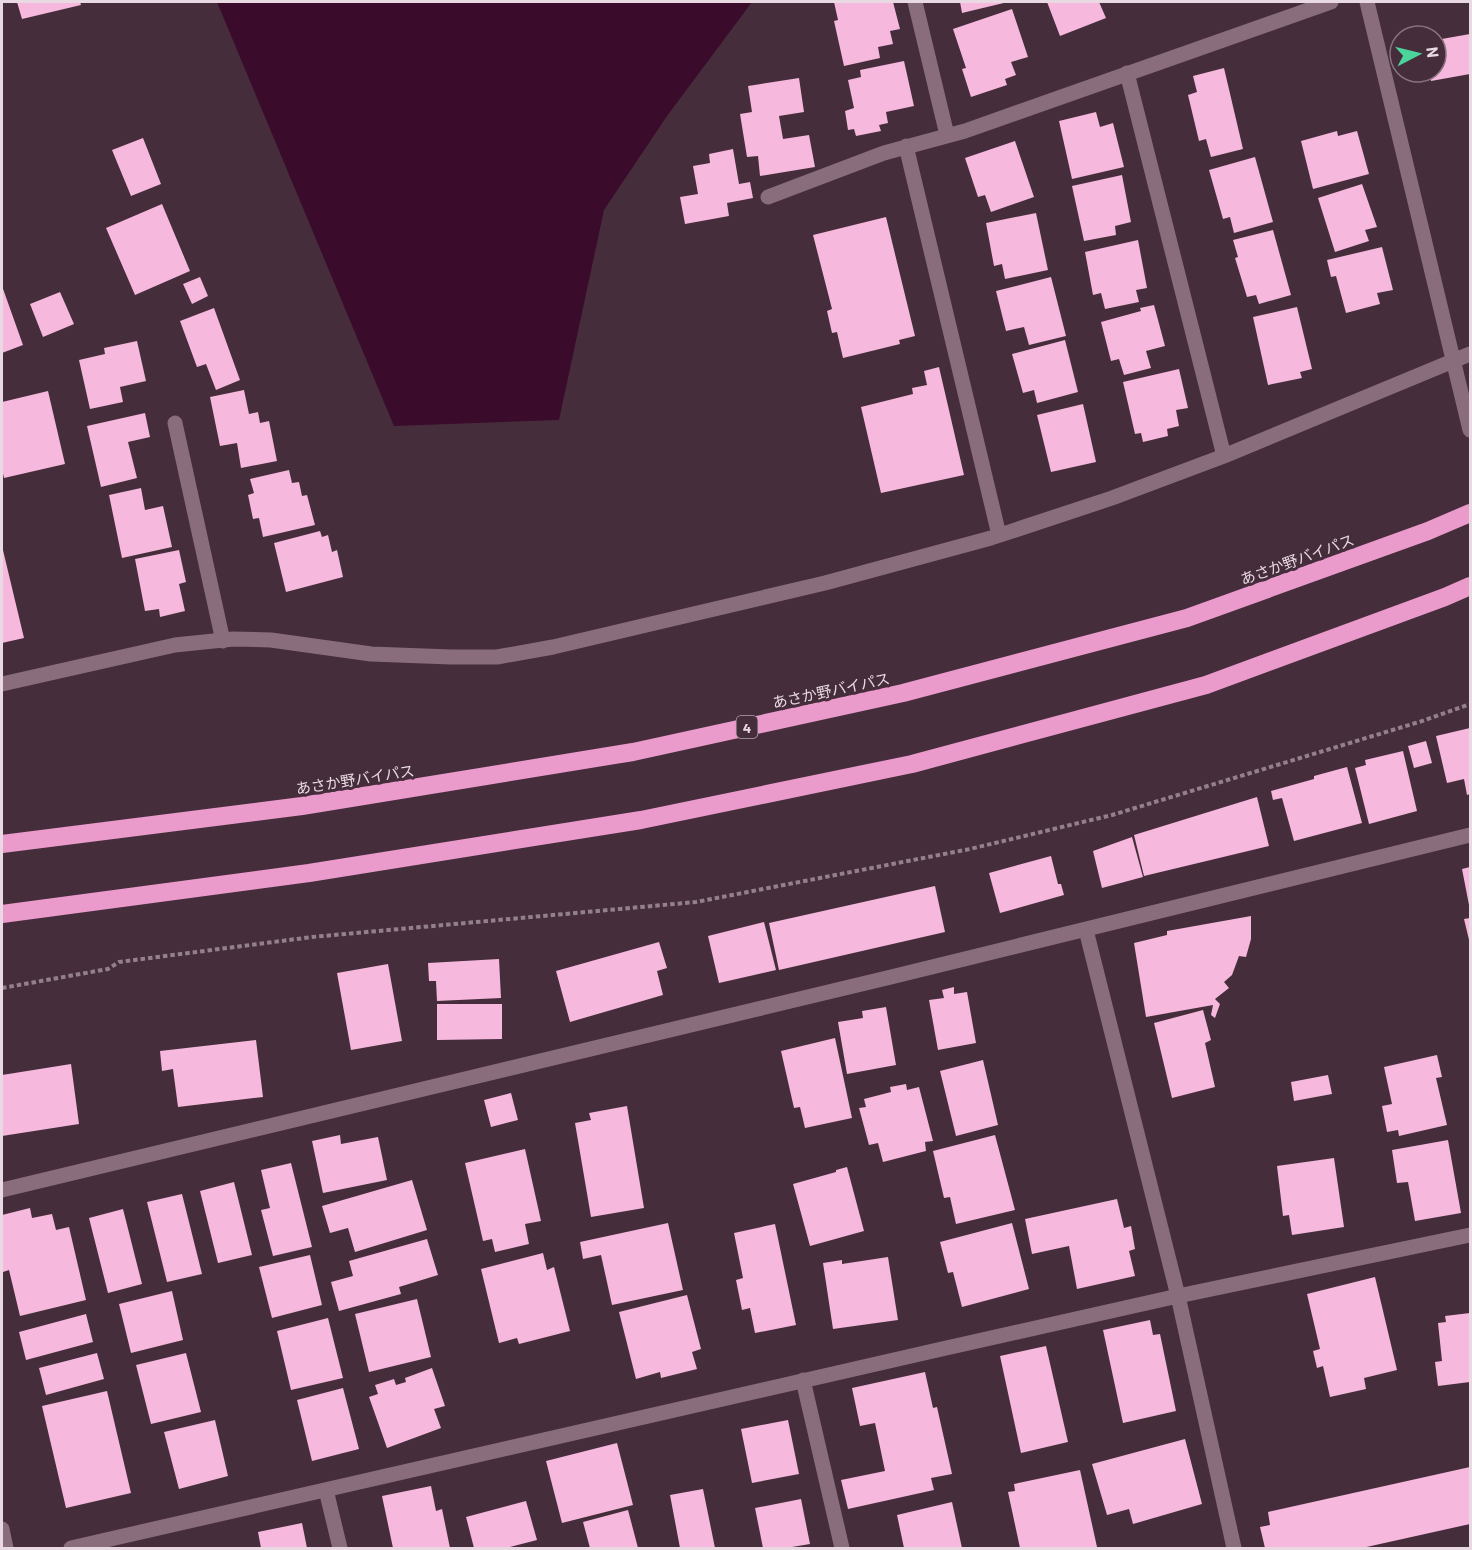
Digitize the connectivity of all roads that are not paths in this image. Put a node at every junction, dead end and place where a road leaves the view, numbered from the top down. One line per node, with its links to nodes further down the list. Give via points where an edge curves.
1 (915, 2): 5 (street)
2 (1331, 2): 4 (street)
3 (1367, 2): 9 (street)
4 (1127, 73): 5 (street); 12 (street)
5 (947, 135): 6 (street)
6 (906, 146): 7 (street); 14 (street)
7 (768, 196)
8 (1470, 354): 9 (street)
9 (1454, 361): 11 (street); 12 (street)
10 (175, 423): 16 (street)
11 (1470, 430)
12 (1224, 456): 14 (street)
13 (1470, 513): 19 (highway, あさか野バイパス / 4, via 1187,618 903,693 633,752 302,806)
14 (999, 535): 16 (street, via 814,585 497,657 371,654 272,640)
15 (1470, 586): 20 (highway, via 1206,685 912,764 641,820 309,873)
16 (223, 641): 17 (street, via 175,645)
17 (2, 684)
18 (1470, 835): 21 (street)
19 (2, 844)
20 (2, 914)
21 (1086, 930): 22 (street); 24 (street)
22 (2, 1190)
23 (1470, 1235): 24 (street)
24 (1178, 1296): 25 (street); 32 (street)
25 (803, 1380): 26 (street); 31 (street)
26 (326, 1490): 29 (street); 30 (street)
27 (2, 1529): 28 (street)
28 (6, 1548)
29 (71, 1548)
30 (340, 1548)
31 (842, 1548)
32 (1234, 1548)

